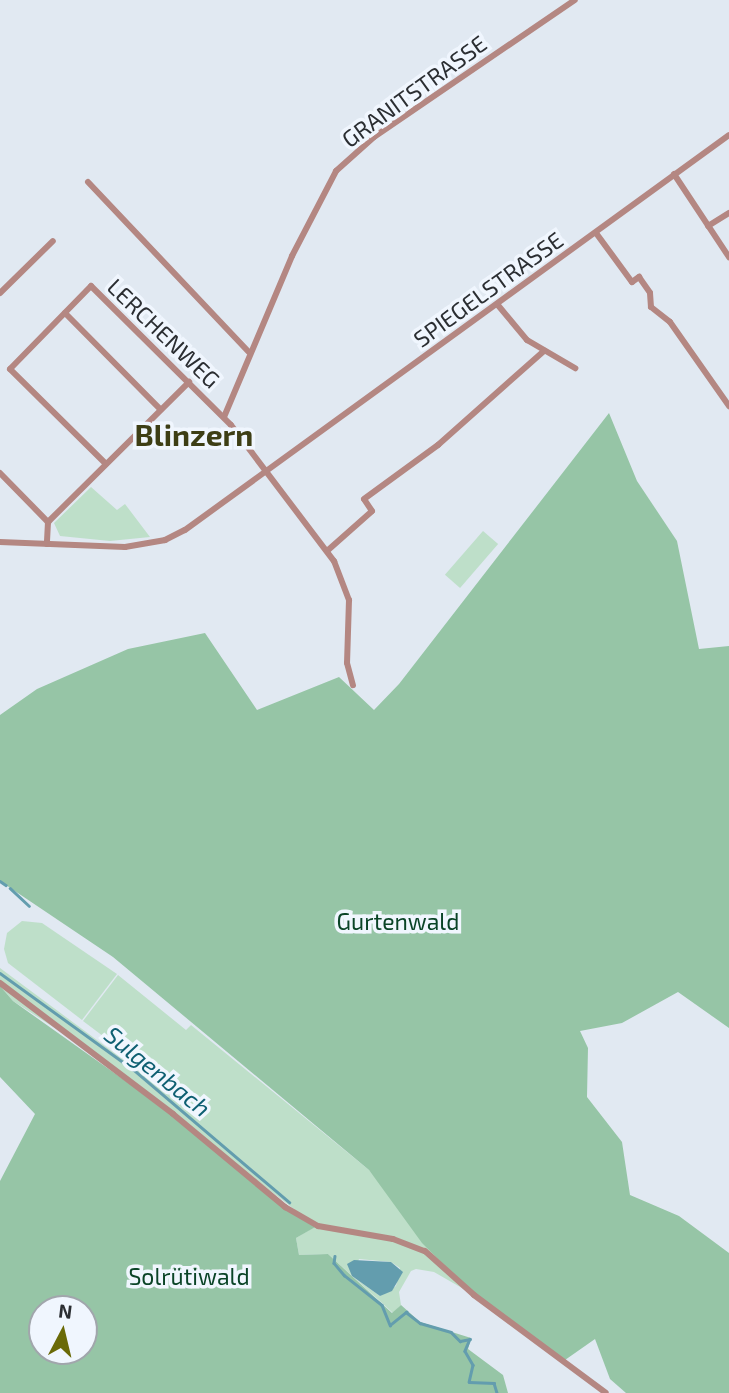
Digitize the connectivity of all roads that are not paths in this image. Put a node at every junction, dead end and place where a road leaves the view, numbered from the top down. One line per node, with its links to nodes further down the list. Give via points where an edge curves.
1 (575, 0): 14 (street, GRANITSTRASSE, via 374,137 337,171)
2 (729, 135): 3 (street, SPIEGELSTRASSE)
3 (674, 174): 6 (street); 7 (street, SPIEGELSTRASSE)
4 (89, 181): 14 (street)
5 (729, 213): 6 (street)
6 (708, 226): 9 (street)
7 (596, 233): 11 (street, SPIEGELSTRASSE); 17 (street, via 632,282 639,278 650,293 651,307 670,322)
8 (53, 241): 10 (street)
9 (729, 257)
10 (0, 293)
11 (497, 304): 13 (street, via 517,331); 21 (street, SPIEGELSTRASSE)
12 (65, 313): 16 (street, LERCHENWEG, via 91,286); 18 (street); 20 (street, via 10,369)
13 (544, 351): 15 (street); 26 (street, via 438,445 364,499 372,511)
14 (250, 352): 19 (street, GRANITSTRASSE)
15 (575, 368)
16 (189, 382): 18 (street); 19 (street, LERCHENWEG)
17 (729, 406)
18 (161, 410): 20 (street)
19 (224, 417): 21 (street, LERCHENWEG)
20 (106, 464): 23 (street)
21 (267, 470): 25 (street, SPIEGELSTRASSE, via 185,530 164,540 125,547); 26 (street, LERCHENWEG)
22 (0, 473): 23 (street)
23 (48, 522): 25 (street)
24 (0, 542): 25 (street, SPIEGELSTRASSE)
25 (47, 544)
26 (327, 551): 27 (street, LERCHENWEG, via 349,600 347,663)
27 (352, 685)
28 (0, 983): 29 (street, via 173,1114 285,1208 318,1226 393,1239 425,1251 474,1295)
29 (606, 1393)

